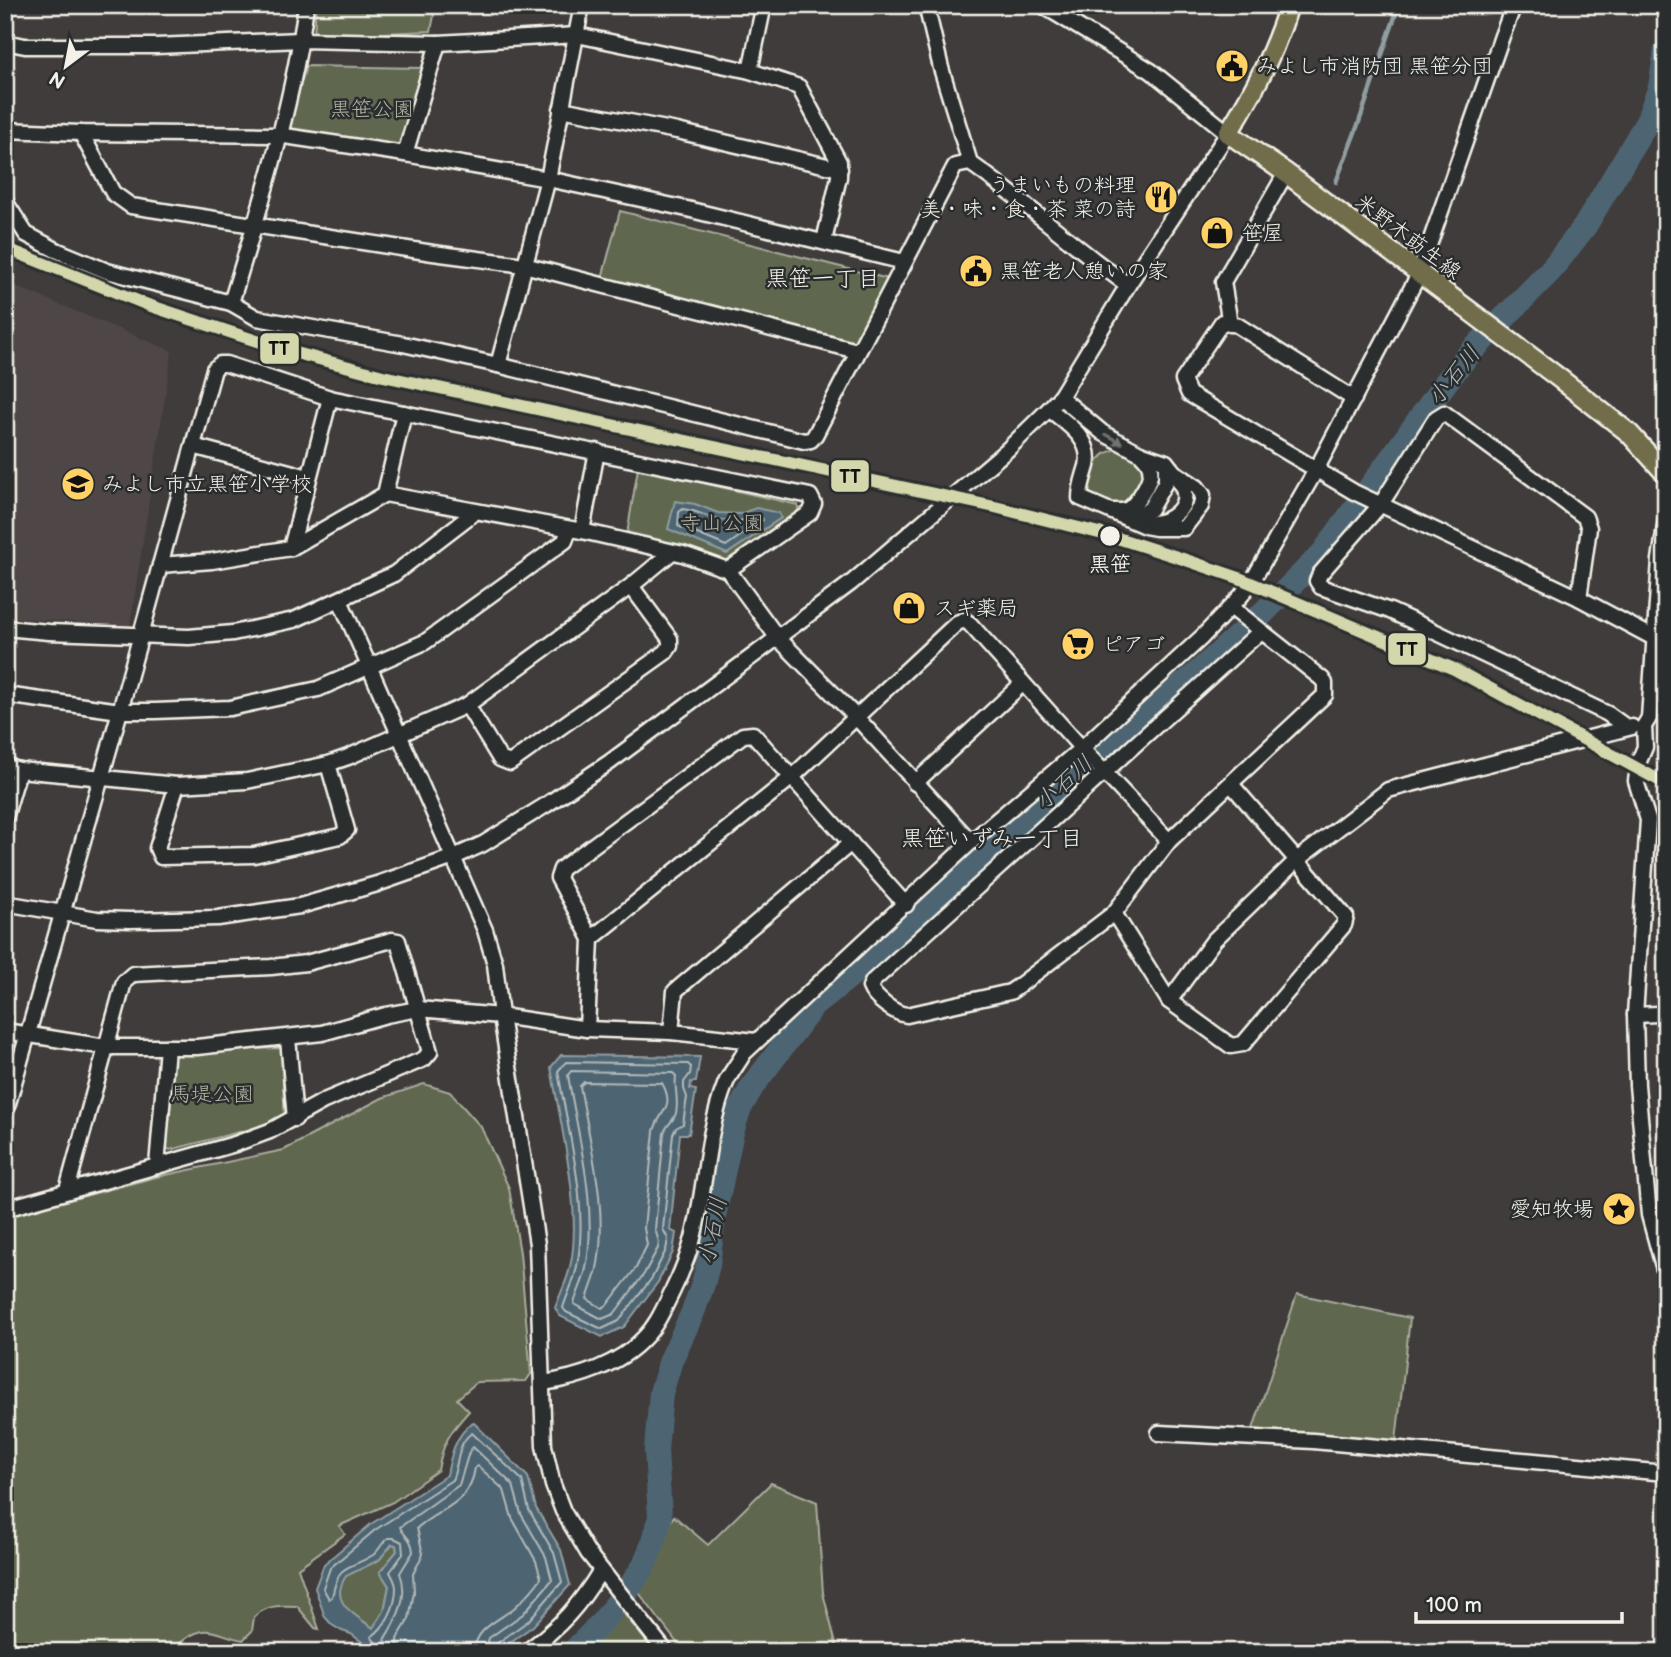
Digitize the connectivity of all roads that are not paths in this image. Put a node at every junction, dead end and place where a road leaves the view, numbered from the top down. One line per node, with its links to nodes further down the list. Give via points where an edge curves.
1 (306, 5): 12 (street)
2 (582, 5): 11 (street)
3 (757, 5): 15 (street, via 762,14)
4 (926, 5): 22 (street)
5 (1042, 5): 10 (street)
6 (1088, 5): 7 (street)
7 (1100, 5)
8 (1289, 5): 19 (main road, via 1271,57)
9 (1514, 5): 31 (street)
10 (1058, 9): 19 (street, via 1151,71)
11 (577, 35): 14 (street); 15 (street); 16 (street)
12 (301, 40): 13 (street, via 156,46); 14 (street); 20 (street)
13 (5, 42)
14 (438, 43): 21 (street)
15 (750, 71): 23 (street, via 799,87)
16 (561, 109): 23 (street); 25 (street)
17 (5, 130): 18 (street)
18 (81, 133): 20 (street); 27 (street, via 113,193 131,206)
19 (1228, 133): 24 (main road, 米野木莇生線); 32 (street)
20 (278, 135): 21 (street); 27 (street)
21 (405, 154): 25 (street)
22 (970, 163): 29 (street, via 955,166); 32 (street)
23 (840, 169): 28 (street)
24 (1286, 173): 31 (main road, 米野木莇生線); 34 (street, via 1223,282)
25 (548, 179): 28 (street); 30 (street)
26 (5, 201): 33 (street, via 26,234 56,250 107,271)
27 (255, 225): 30 (street); 33 (street)
28 (824, 241): 29 (street)
29 (904, 262): 35 (street)
30 (524, 265): 35 (street); 36 (street)
31 (1419, 275): 39 (street); 47 (main road, 米野木莇生線, via 1629,433)
32 (1129, 285): 37 (street)
33 (232, 303): 36 (street, via 257,318)
34 (1230, 324): 39 (street); 46 (street, via 1222,321 1183,380 1189,394)
35 (857, 351): 36 (street, via 808,441)
36 (498, 365)
37 (1060, 397): 40 (street); 44 (street, one-way to 44, via 1103,433)
38 (330, 398): 41 (street); 42 (street, via 220,364 214,369); 48 (street)
39 (1354, 399): 46 (street)
40 (1049, 409): 52 (street, via 1087,447 1080,498); 67 (street, via 851,583)
41 (404, 413): 43 (street); 49 (street)
42 (193, 446): 48 (street); 58 (street)
43 (597, 451): 55 (street); 59 (street, via 810,496 814,504 810,513)
44 (1140, 453): 45 (street); 52 (street, via 1152,470 1149,480 1130,508)
45 (1170, 467): 53 (street, via 1150,509); 53 (street, via 1203,495 1193,519 1177,529)
46 (1315, 470): 50 (street); 63 (street)
47 (1666, 474)
48 (308, 477): 56 (street)
49 (385, 494): 51 (street); 56 (street)
50 (1381, 504): 61 (street); 61 (street, via 1436,418 1449,415 1585,517 1589,528); 76 (street, via 1318,577 1321,587 1421,625 1608,714)
51 (475, 512): 55 (street); 62 (street, via 394,574)
52 (1110, 512): 53 (street)
53 (1131, 520)
54 (1666, 520): 68 (street)
55 (576, 530): 57 (street); 69 (street, via 436,635)
56 (291, 548): 58 (street)
57 (671, 553): 59 (street); 60 (street)
58 (160, 565): 66 (street)
59 (728, 570): 67 (street)
60 (631, 586): 72 (street); 72 (street, via 670,639 666,652 510,763 500,759)
61 (1579, 598): 68 (street)
62 (340, 600): 66 (street, via 294,620 233,633 189,637); 69 (street)
63 (1235, 612): 65 (street); 78 (street)
64 (5, 628): 66 (street)
65 (1258, 629): 81 (street); 85 (street, via 1322,679 1326,691)
66 (141, 634): 73 (street)
67 (777, 637): 74 (street); 91 (street, via 547,805)
68 (1654, 638): 75 (street, via 1649,718)
69 (369, 666): 73 (street, via 318,689 230,708); 77 (street)
70 (1023, 683): 74 (street, via 964,620); 78 (street); 84 (street)
71 (5, 695): 73 (street)
72 (467, 705): 77 (street)
73 (120, 711): 82 (street)
74 (856, 717): 83 (street); 84 (street)
75 (1644, 726): 76 (street); 101 (street, via 1645,747 1636,781 1648,820)
76 (1626, 727): 92 (street, via 1388,790)
77 (400, 736): 79 (street); 91 (street)
78 (1084, 750): 81 (street); 89 (street)
79 (328, 764): 86 (street, via 247,782); 86 (street, via 347,830 340,836 254,855 161,857 158,849)
80 (12, 768): 82 (street); 87 (street)
81 (1103, 771): 88 (street); 96 (street, via 873,981 870,989 902,1016 1010,992)
82 (101, 777): 86 (street); 95 (street)
83 (791, 778): 90 (street); 97 (street); 97 (street, via 753,734 743,735 561,869 558,878)
84 (915, 783): 89 (street)
85 (1231, 784): 88 (street); 92 (street)
86 (177, 785)
87 (5, 818)
88 (1168, 841): 96 (street)
89 (971, 842): 94 (street)
90 (850, 843): 94 (street); 105 (street, via 675,991)
91 (454, 857): 95 (street, via 338,897 254,914 130,920); 102 (street, via 485,930 495,964)
92 (1298, 859): 98 (street, via 1214,940); 98 (street, via 1346,922 1243,1044 1231,1046)
93 (5, 903): 95 (street)
94 (906, 905): 108 (street)
95 (62, 911): 106 (street)
96 (1114, 914): 98 (street)
97 (592, 939): 103 (street)
98 (1169, 1001)
99 (418, 1009): 102 (street); 107 (street); 109 (street, via 401,947 393,940 271,967 133,974 124,982); 112 (street, via 429,1056 324,1101)
100 (1658, 1014): 101 (street)
101 (1636, 1015): 116 (street, via 1637,1085)
102 (501, 1016): 103 (street); 118 (street, via 537,1244)
103 (587, 1029): 105 (street)
104 (5, 1031): 106 (street)
105 (671, 1032): 108 (street)
106 (26, 1035): 109 (street); 111 (street)
107 (288, 1038): 110 (street); 112 (street)
108 (755, 1041): 118 (street, via 726,1082 694,1236 656,1323 636,1346 611,1362)
109 (106, 1046): 110 (street); 114 (street)
110 (167, 1046): 113 (street)
111 (5, 1114)
112 (295, 1119): 113 (street, via 270,1132)
113 (158, 1166): 114 (street)
114 (67, 1190): 115 (street)
115 (5, 1209)
116 (1658, 1222): 117 (street)
117 (1666, 1277)
118 (543, 1383): 121 (street, via 544,1447 553,1485 563,1511)
119 (1159, 1433): 120 (street, via 1312,1441)
120 (1666, 1472)
121 (601, 1570): 122 (street, via 582,1602); 123 (street)
122 (526, 1652)
123 (666, 1652)

